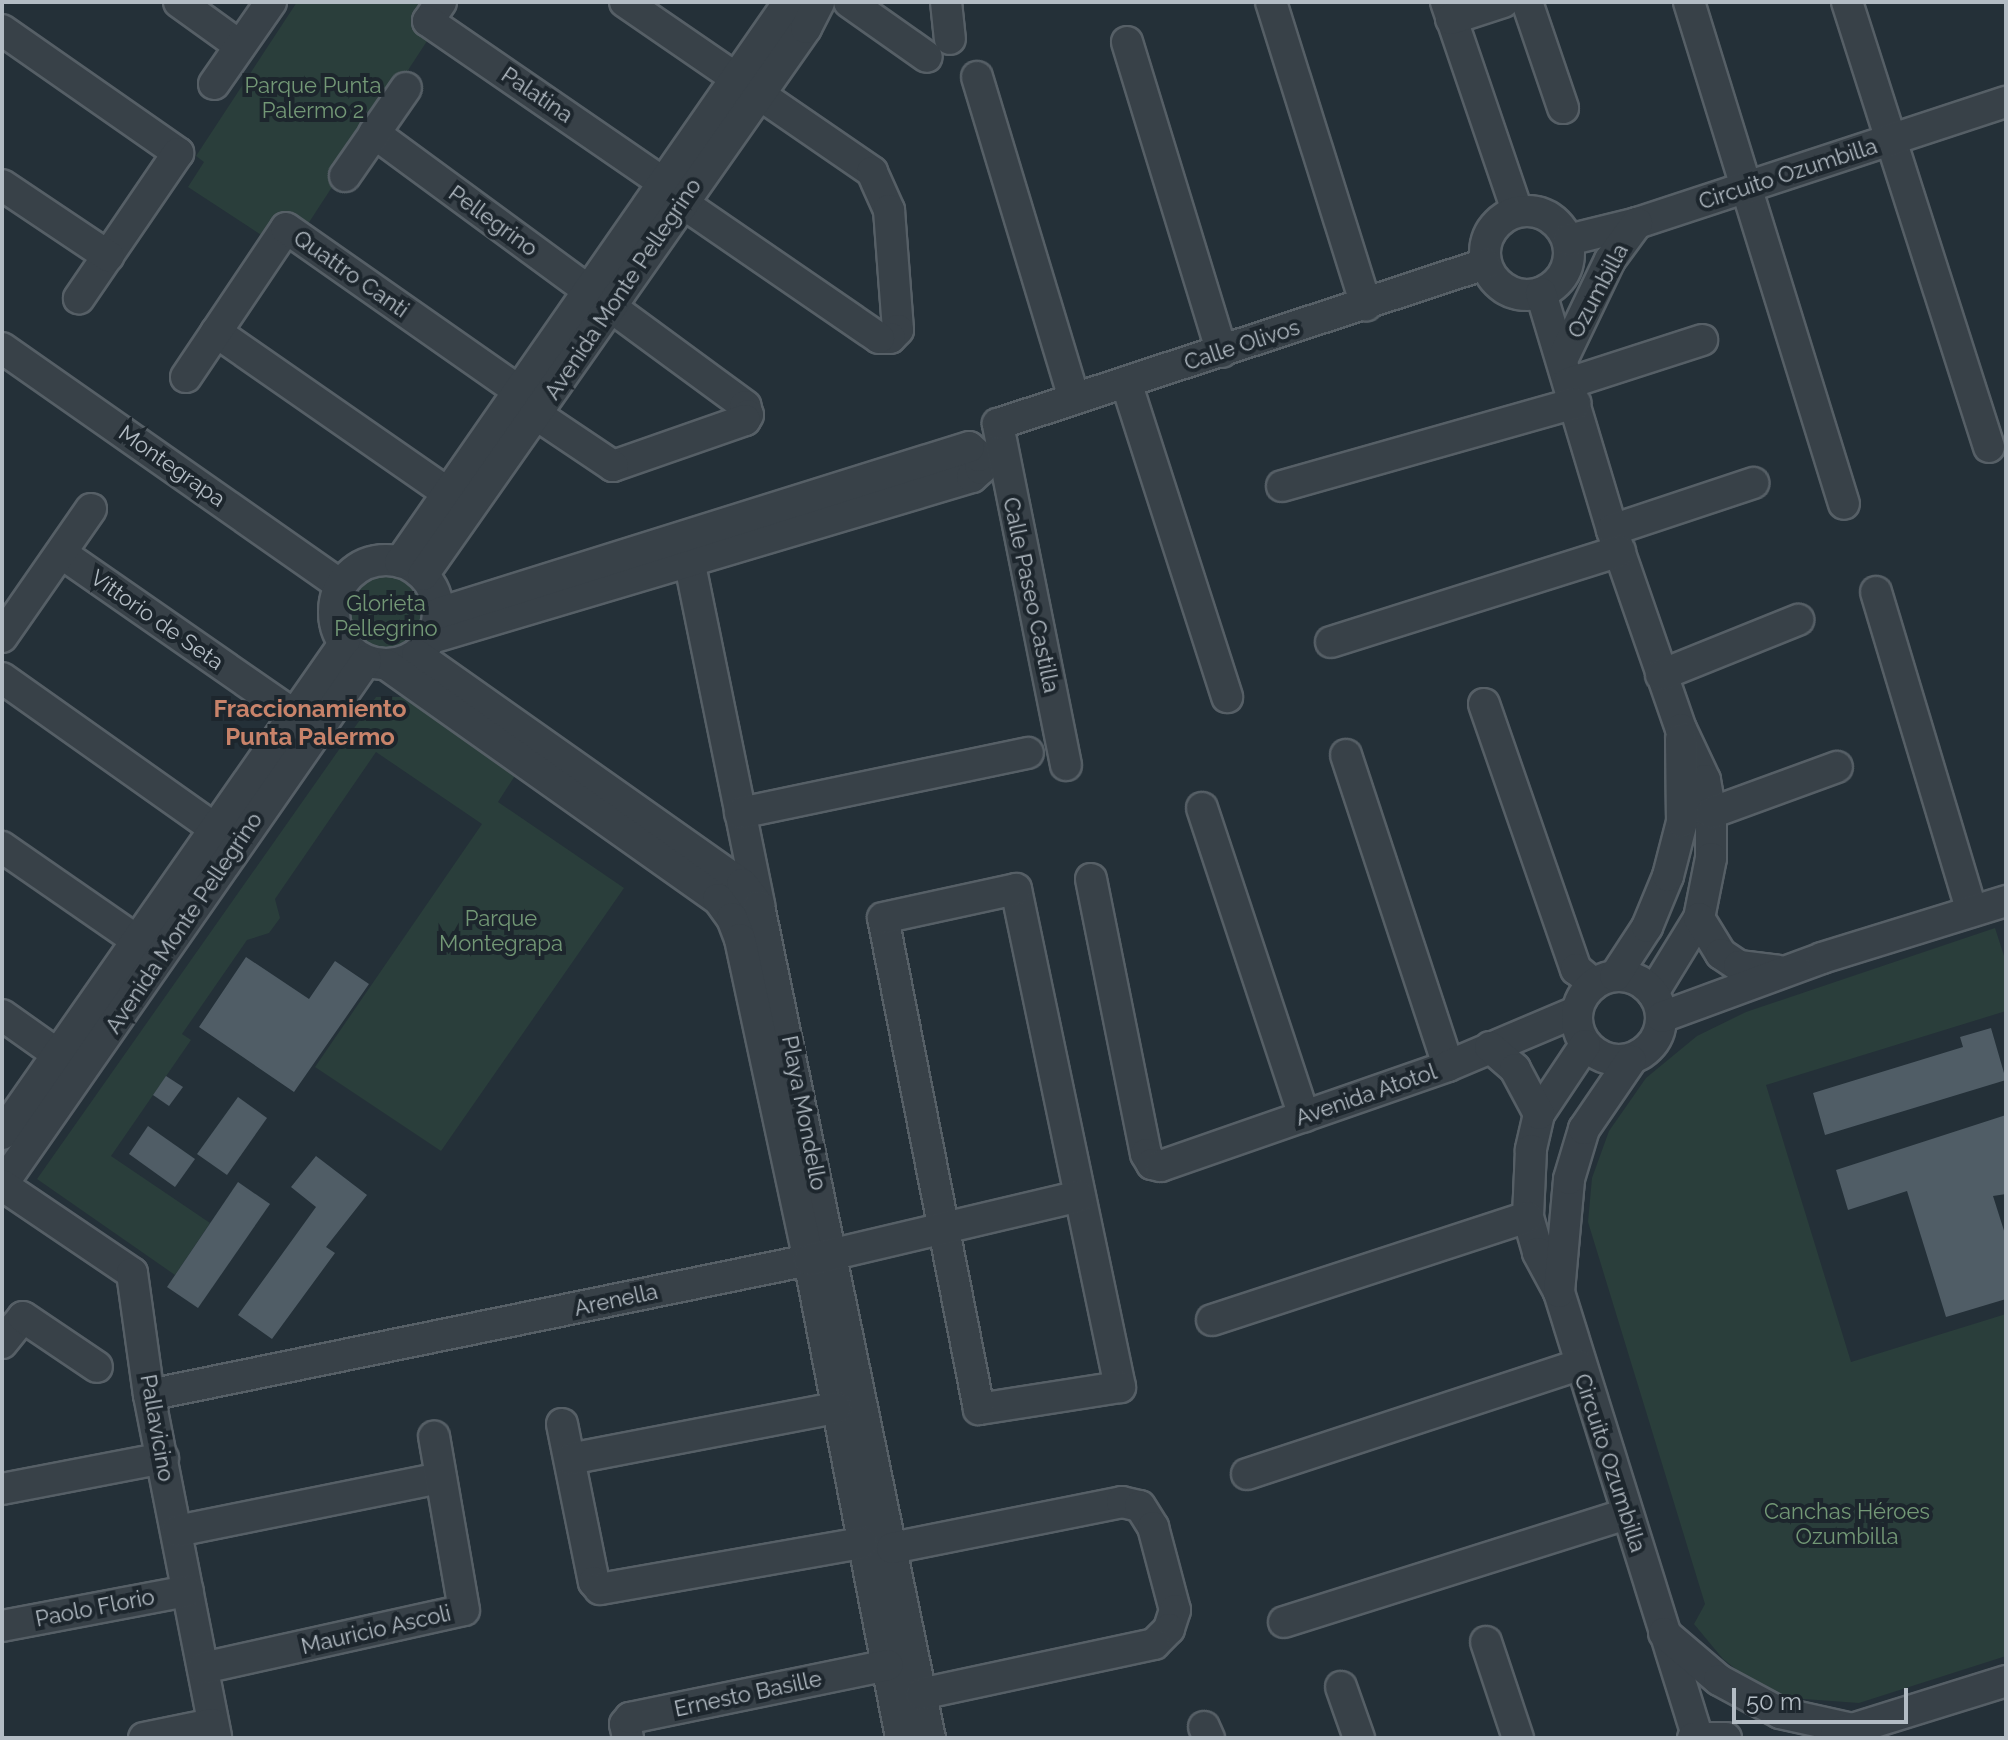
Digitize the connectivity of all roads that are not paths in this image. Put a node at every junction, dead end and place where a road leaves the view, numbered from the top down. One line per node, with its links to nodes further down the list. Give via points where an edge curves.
1 (179, 2): 17 (street)
2 (271, 2): 17 (street)
3 (441, 2): 29 (street, Palatina, via 428,21)
4 (625, 2): 21 (street)
5 (789, 2): 21 (street, Avenida Monte Pellegrino)
6 (819, 2): 21 (street, Avenida Monte Pellegrino)
7 (849, 2): 8 (street, via 938,48)
8 (946, 2)
9 (1271, 2): 38 (street)
10 (1503, 2): 14 (street)
11 (1527, 2): 23 (street)
12 (1689, 2): 28 (street)
13 (1847, 2): 25 (street)
14 (1449, 10): 30 (street)
15 (2, 30): 33 (street, via 178,153)
16 (1127, 42): 42 (street)
17 (240, 46): 19 (street)
18 (977, 77): 46 (street)
19 (214, 84)
20 (406, 88): 24 (street)
21 (746, 88): 29 (street, Avenida Monte Pellegrino); 29 (street, via 872,172 889,210 898,330 890,338 879,338)
22 (2006, 102): 25 (street, Circuito Ozumbilla)
23 (1563, 108)
24 (374, 133): 26 (street); 37 (street, Pellegrino)
25 (1890, 140): 28 (street, Circuito Ozumbilla); 49 (street)
26 (345, 176)
27 (2, 185): 33 (street)
28 (1745, 187): 31 (street, Circuito Ozumbilla); 53 (street)
29 (673, 192): 37 (street, Avenida Monte Pellegrino)
30 (1517, 211): 32 (street, via 1538,211 1556,221); 34 (street, via 1497,222 1485,241)
31 (1637, 223): 32 (street, Circuito Ozumbilla); 45 (street, Ozumbilla, via 1610,260)
32 (1568, 240): 35 (street, via 1569,261 1559,281)
33 (108, 256): 36 (street)
34 (1485, 264): 35 (street, via 1497,284 1518,295); 38 (street, Calle Olivos)
35 (1541, 293): 45 (street)
36 (79, 298)
37 (599, 299): 47 (street, Avenida Monte Pellegrino); 47 (street, Pellegrino, via 745,406 745,420 613,466 601,463)
38 (1366, 305): 42 (street, Calle Olivos)
39 (216, 332): 43 (street, Quattro Canti); 47 (street, Quattro Canti, via 286,228); 52 (street)
40 (1702, 340): 45 (street)
41 (2, 348): 59 (street, Montegrapa)
42 (1222, 352): 44 (street, Calle Olivos)
43 (186, 377)
44 (1126, 382): 46 (street, Calle Olivos); 68 (street)
45 (1569, 382): 51 (street); 55 (street)
46 (1074, 398): 48 (street, Calle Olivos)
47 (528, 403): 52 (street, Avenida Monte Pellegrino); 58 (street, Avenida Monte Pellegrino)
48 (998, 424): 74 (street, Calle Paseo Castilla)
49 (1989, 447)
50 (1753, 483): 55 (street)
51 (1282, 486)
52 (448, 493): 58 (street, Avenida Monte Pellegrino)
53 (1844, 504)
54 (91, 509): 57 (street)
55 (1616, 541): 64 (street); 66 (street)
56 (688, 549): 56 (street, via 972,477 981,469 979,456 969,447); 62 (street); 78 (street)
57 (61, 553): 63 (street); 70 (street, Vittorio de Seta)
58 (412, 569): 59 (street, via 378,561 357,569); 62 (street)
59 (341, 585): 65 (street, via 333,616)
60 (1876, 592): 85 (street)
61 (1798, 620): 66 (street)
62 (429, 635): 65 (street); 76 (street, Playa Mondello)
63 (2, 637)
64 (1331, 642)
65 (366, 657): 70 (street, Avenida Monte Pellegrino); 76 (street, Playa Mondello); 87 (street, Avenida Monte Pellegrino)
66 (1661, 675): 71 (street)
67 (2, 678): 80 (street)
68 (1227, 697)
69 (1484, 704): 89 (street, via 1576,969)
70 (293, 714): 80 (street, Avenida Monte Pellegrino)
71 (1681, 729): 79 (street, via 1705,780); 89 (street, via 1682,822 1672,862 1647,927)
72 (1028, 753): 78 (street)
73 (1346, 755): 97 (street)
74 (1066, 765)
75 (1837, 767): 79 (street)
76 (604, 804): 83 (street, Playa Mondello, via 742,884); 105 (street, Playa Mondello, via 718,899 732,918)
77 (1202, 808): 99 (street)
78 (740, 813): 83 (street)
79 (1711, 813): 86 (street, via 1711,858)
80 (214, 828): 87 (street, Avenida Monte Pellegrino)
81 (2, 847): 87 (street)
82 (1091, 879): 99 (street, Avenida Atotol, via 1152,1164 1161,1166)
83 (759, 906): 105 (street, Playa Mondello)
84 (2005, 906): 85 (street)
85 (1972, 911): 88 (street)
86 (1699, 918): 88 (street, via 1721,954 1739,966); 90 (street)
87 (148, 949): 95 (street, Avenida Monte Pellegrino); 101 (street, Avenida Monte Pellegrino)
88 (1784, 972): 90 (street)
89 (1605, 980): 90 (street, via 1637,980); 91 (street)
90 (1657, 1005): 96 (street, via 1658,1035 1647,1051)
91 (1576, 1012): 93 (street); 94 (street, Avenida Atotol)
92 (2, 1015): 95 (street)
93 (1585, 1045): 96 (street, via 1606,1060); 98 (street, Circuito Ozumbilla)
94 (1490, 1047): 97 (street, Avenida Atotol); 98 (street, via 1515,1069)
95 (57, 1054): 100 (street, Avenida Monte Pellegrino)
96 (1631, 1060): 106 (street, Circuito Ozumbilla, via 1584,1129 1569,1179)
97 (1448, 1066): 99 (street, Avenida Atotol)
98 (1539, 1114): 103 (street, Circuito Ozumbilla, via 1531,1150)
99 (1304, 1117)
100 (2, 1134)
101 (2, 1185): 111 (street, Pallavicino, via 132,1273)
102 (1080, 1196): 104 (street, Arenella); 104 (street, via 1120,1387 979,1409); 104 (street, via 1016,889 883,918)
103 (1528, 1217): 106 (street, Circuito Ozumbilla, via 1538,1253); 107 (street)
104 (941, 1227): 105 (street, Arenella)
105 (821, 1257): 111 (street, Arenella); 112 (street, Playa Mondello); 123 (street, Playa Mondello)
106 (1559, 1292): 109 (street, Circuito Ozumbilla)
107 (1212, 1320)
108 (2, 1343): 110 (street, via 23,1317)
109 (1579, 1365): 117 (street); 120 (street, Circuito Ozumbilla)
110 (97, 1367)
111 (149, 1395): 115 (street, Pallavicino)
112 (836, 1408): 116 (street); 122 (street, Playa Mondello)
113 (562, 1424): 116 (street)
114 (434, 1437): 118 (street, Mauricio Ascoli)
115 (163, 1458): 119 (street); 121 (street, Pallavicino)
116 (570, 1459): 122 (street, via 594,1582 600,1589)
117 (1247, 1474)
118 (441, 1478): 121 (street); 130 (street, Mauricio Ascoli, via 464,1610)
119 (2, 1489)
120 (1626, 1514): 125 (street); 127 (street, Circuito Ozumbilla)
121 (177, 1531): 124 (street, Pallavicino)
122 (862, 1543): 129 (street, Playa Mondello)
123 (892, 1548): 133 (street, Playa Mondello); 133 (street, via 1122,1502 1140,1506 1153,1527 1175,1610 1169,1629 1154,1644)
124 (188, 1591): 126 (street, Paolo Florio); 130 (street, Pallavicino)
125 (1284, 1622)
126 (2, 1626)
127 (1664, 1633): 134 (street, via 1719,1680 1780,1713); 136 (street, Circuito Ozumbilla)
128 (1486, 1642): 142 (street)
129 (888, 1665): 138 (street, Ernesto Basille, via 630,1718 625,1724); 139 (street, Playa Mondello)
130 (203, 1668): 135 (street, Pallavicino)
131 (2006, 1681): 134 (street)
132 (1341, 1687): 141 (street)
133 (921, 1694): 140 (street, Playa Mondello)
134 (1853, 1729): 143 (street)
135 (215, 1731): 137 (street)
136 (1705, 1737)
137 (144, 1738)
138 (628, 1738)
139 (901, 1738)
140 (930, 1738)
141 (1359, 1738)
142 (1518, 1738)
143 (1824, 1738)

